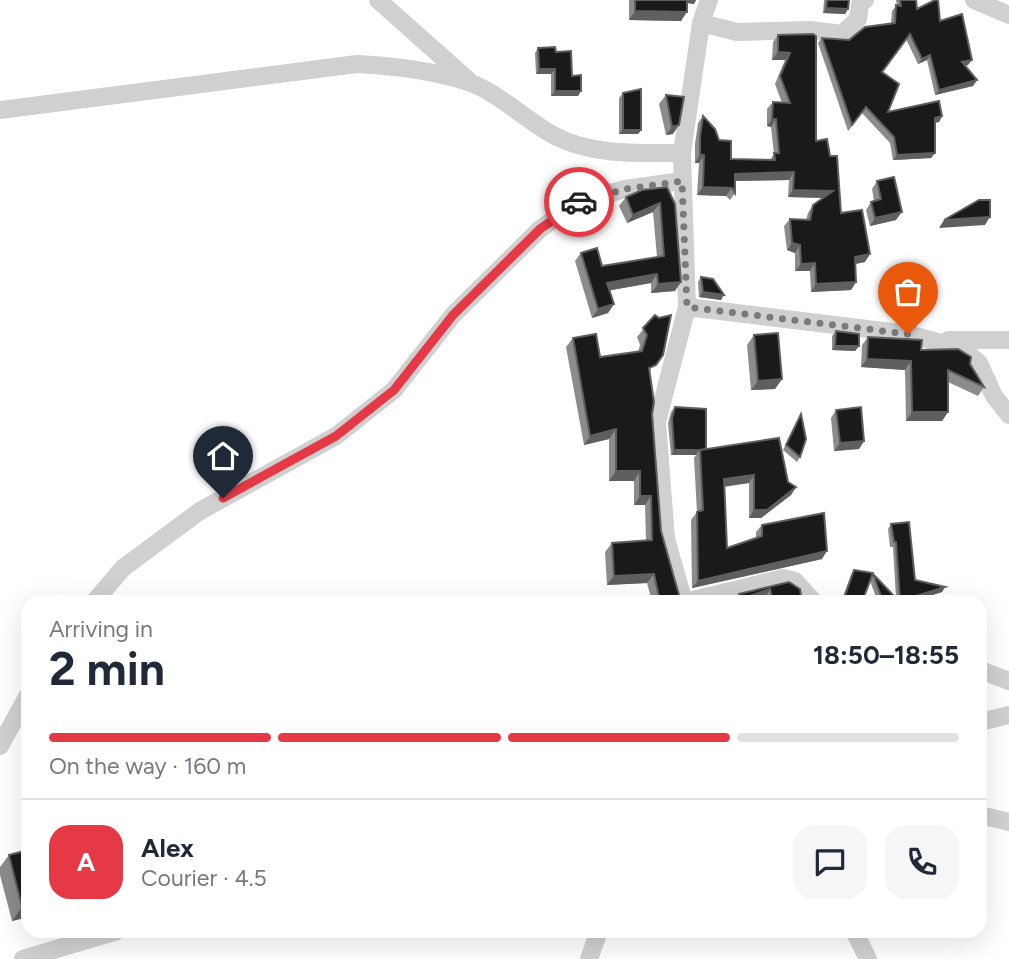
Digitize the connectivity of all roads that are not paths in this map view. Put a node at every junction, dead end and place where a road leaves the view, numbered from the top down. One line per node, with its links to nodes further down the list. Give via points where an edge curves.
1 (378, 0): 7 (street)
2 (709, 0): 6 (street)
3 (864, 0): 6 (street, via 858,19 842,34 810,30 737,33)
4 (974, 0): 5 (street)
5 (1009, 15)
6 (701, 23): 9 (street)
7 (471, 83): 8 (street, via 408,67 357,64); 9 (street, via 555,136 579,145 630,153)
8 (0, 110)
9 (682, 153): 10 (street)
10 (682, 181): 11 (street); 16 (street, via 578,202 540,229 453,315 394,390 336,436 200,511 123,568)
11 (687, 307): 12 (street); 17 (street, via 657,422 666,539)
12 (927, 340): 13 (street); 14 (street, via 963,349 979,363)
13 (1009, 340)
14 (1001, 401): 15 (street)
15 (1009, 415)
16 (100, 595)
17 (683, 595)
18 (714, 595): 19 (street, via 783,578 795,581)
19 (808, 595)
20 (987, 673): 21 (street)
21 (1009, 681)
22 (21, 708): 25 (street)
23 (1009, 715): 24 (street)
24 (987, 720)
25 (0, 746)
26 (987, 817): 27 (street)
27 (1009, 822)
28 (94, 938): 31 (street)
29 (596, 938): 32 (street)
30 (858, 938): 33 (street)
31 (23, 959)
32 (589, 959)
33 (868, 959)

